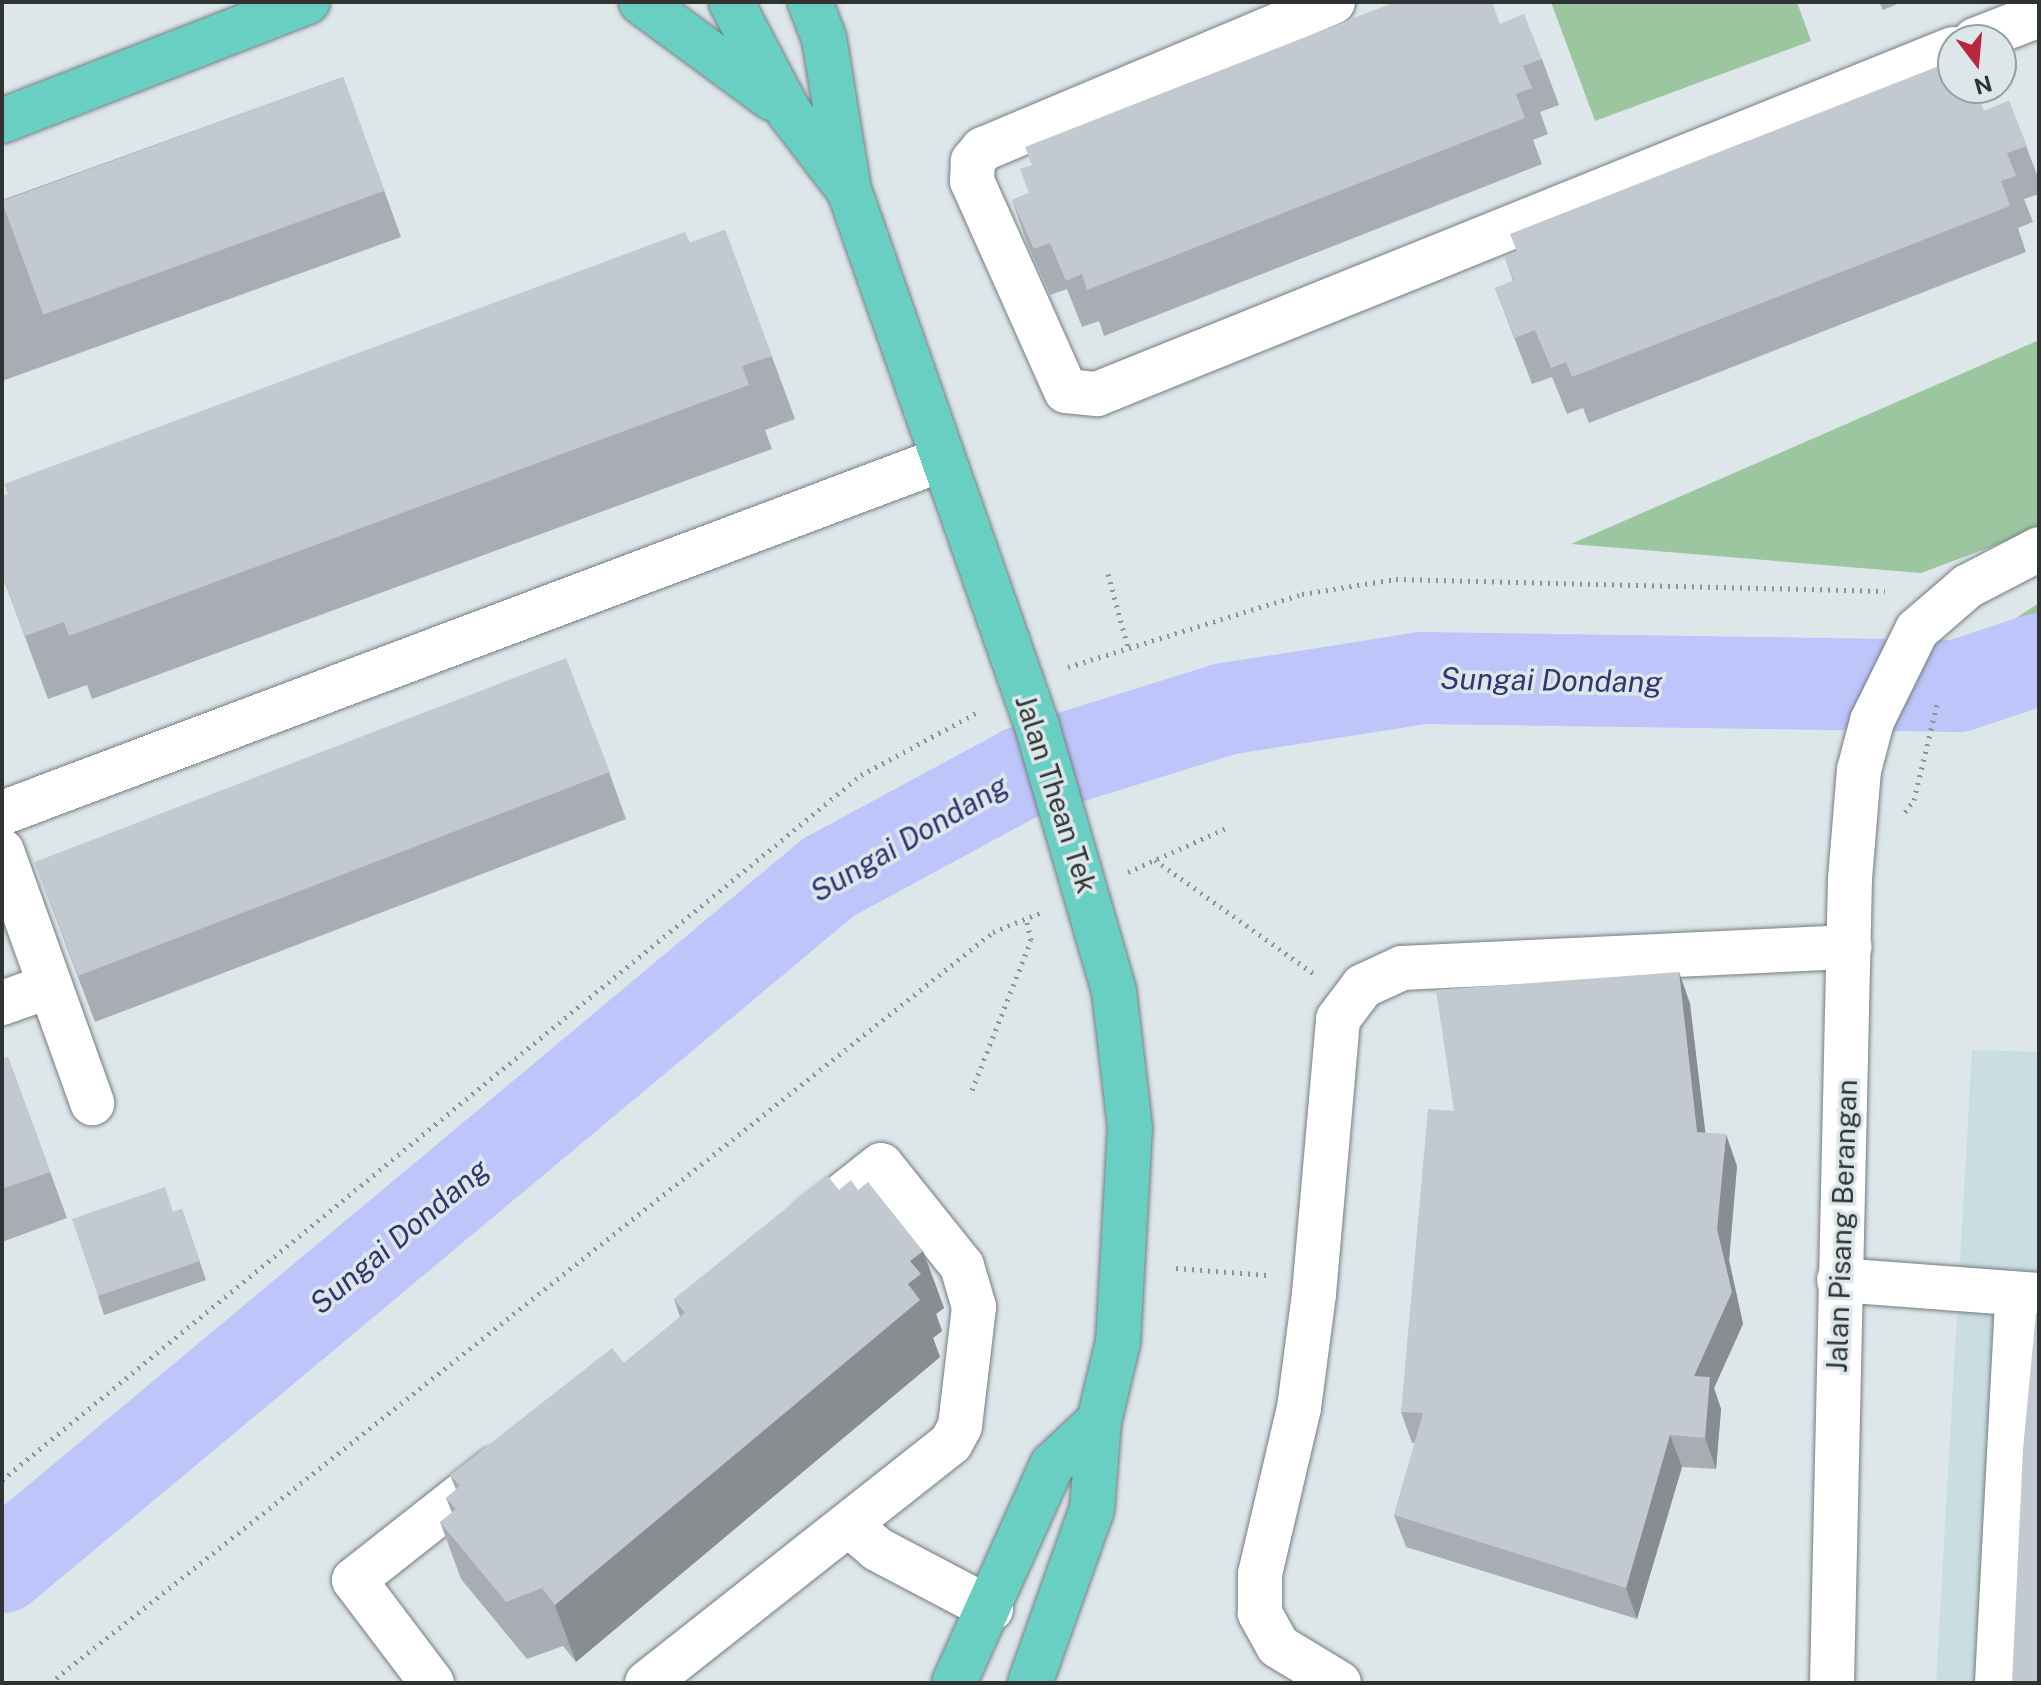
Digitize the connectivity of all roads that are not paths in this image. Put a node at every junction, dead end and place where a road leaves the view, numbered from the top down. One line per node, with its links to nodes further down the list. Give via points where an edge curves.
1 (308, 2): 10 (main road)
2 (641, 2): 9 (main road)
3 (731, 2): 9 (main road, Jalan Thean Tek)
4 (1333, 2): 8 (street, via 983,149 973,161 972,181 1066,391 1097,394)
5 (823, 14): 11 (main road, Jalan Thean Tek)
6 (2039, 15): 7 (street)
7 (2016, 24)
8 (1937, 55)
9 (789, 112): 11 (main road, Jalan Thean Tek)
10 (2, 121)
11 (849, 190): 12 (main road, Jalan Thean Tek)
12 (943, 459): 14 (street); 23 (main road, Jalan Thean Tek, via 1037,726 1114,991 1130,1128 1118,1342)
13 (2039, 549): 16 (street, Jalan Pisang Berangan, via 1935,611 1898,661 1859,770)
14 (2, 813)
15 (2, 851): 17 (street)
16 (1850, 947): 21 (street, Jalan Pisang Berangan); 31 (street, via 1402,968 1363,986 1338,1019 1299,1408 1260,1574 1260,1613 1278,1646)
17 (50, 986): 18 (street); 19 (street)
18 (2, 1003)
19 (92, 1103)
20 (781, 1244): 25 (street, via 881,1165 971,1285 960,1426 951,1443)
21 (1839, 1280): 22 (street); 32 (street, Jalan Pisang Berangan)
22 (2028, 1295): 33 (street)
23 (1099, 1421): 26 (main road, via 1052,1465); 30 (main road, Jalan Thean Tek, via 1092,1509)
24 (529, 1442): 27 (street, via 354,1580)
25 (850, 1526): 26 (street, via 890,1557); 28 (street)
26 (991, 1609): 29 (main road)
27 (432, 1683)
28 (647, 1683)
29 (954, 1683)
30 (1030, 1683)
31 (1339, 1683)
32 (1832, 1683)
33 (1997, 1683)

